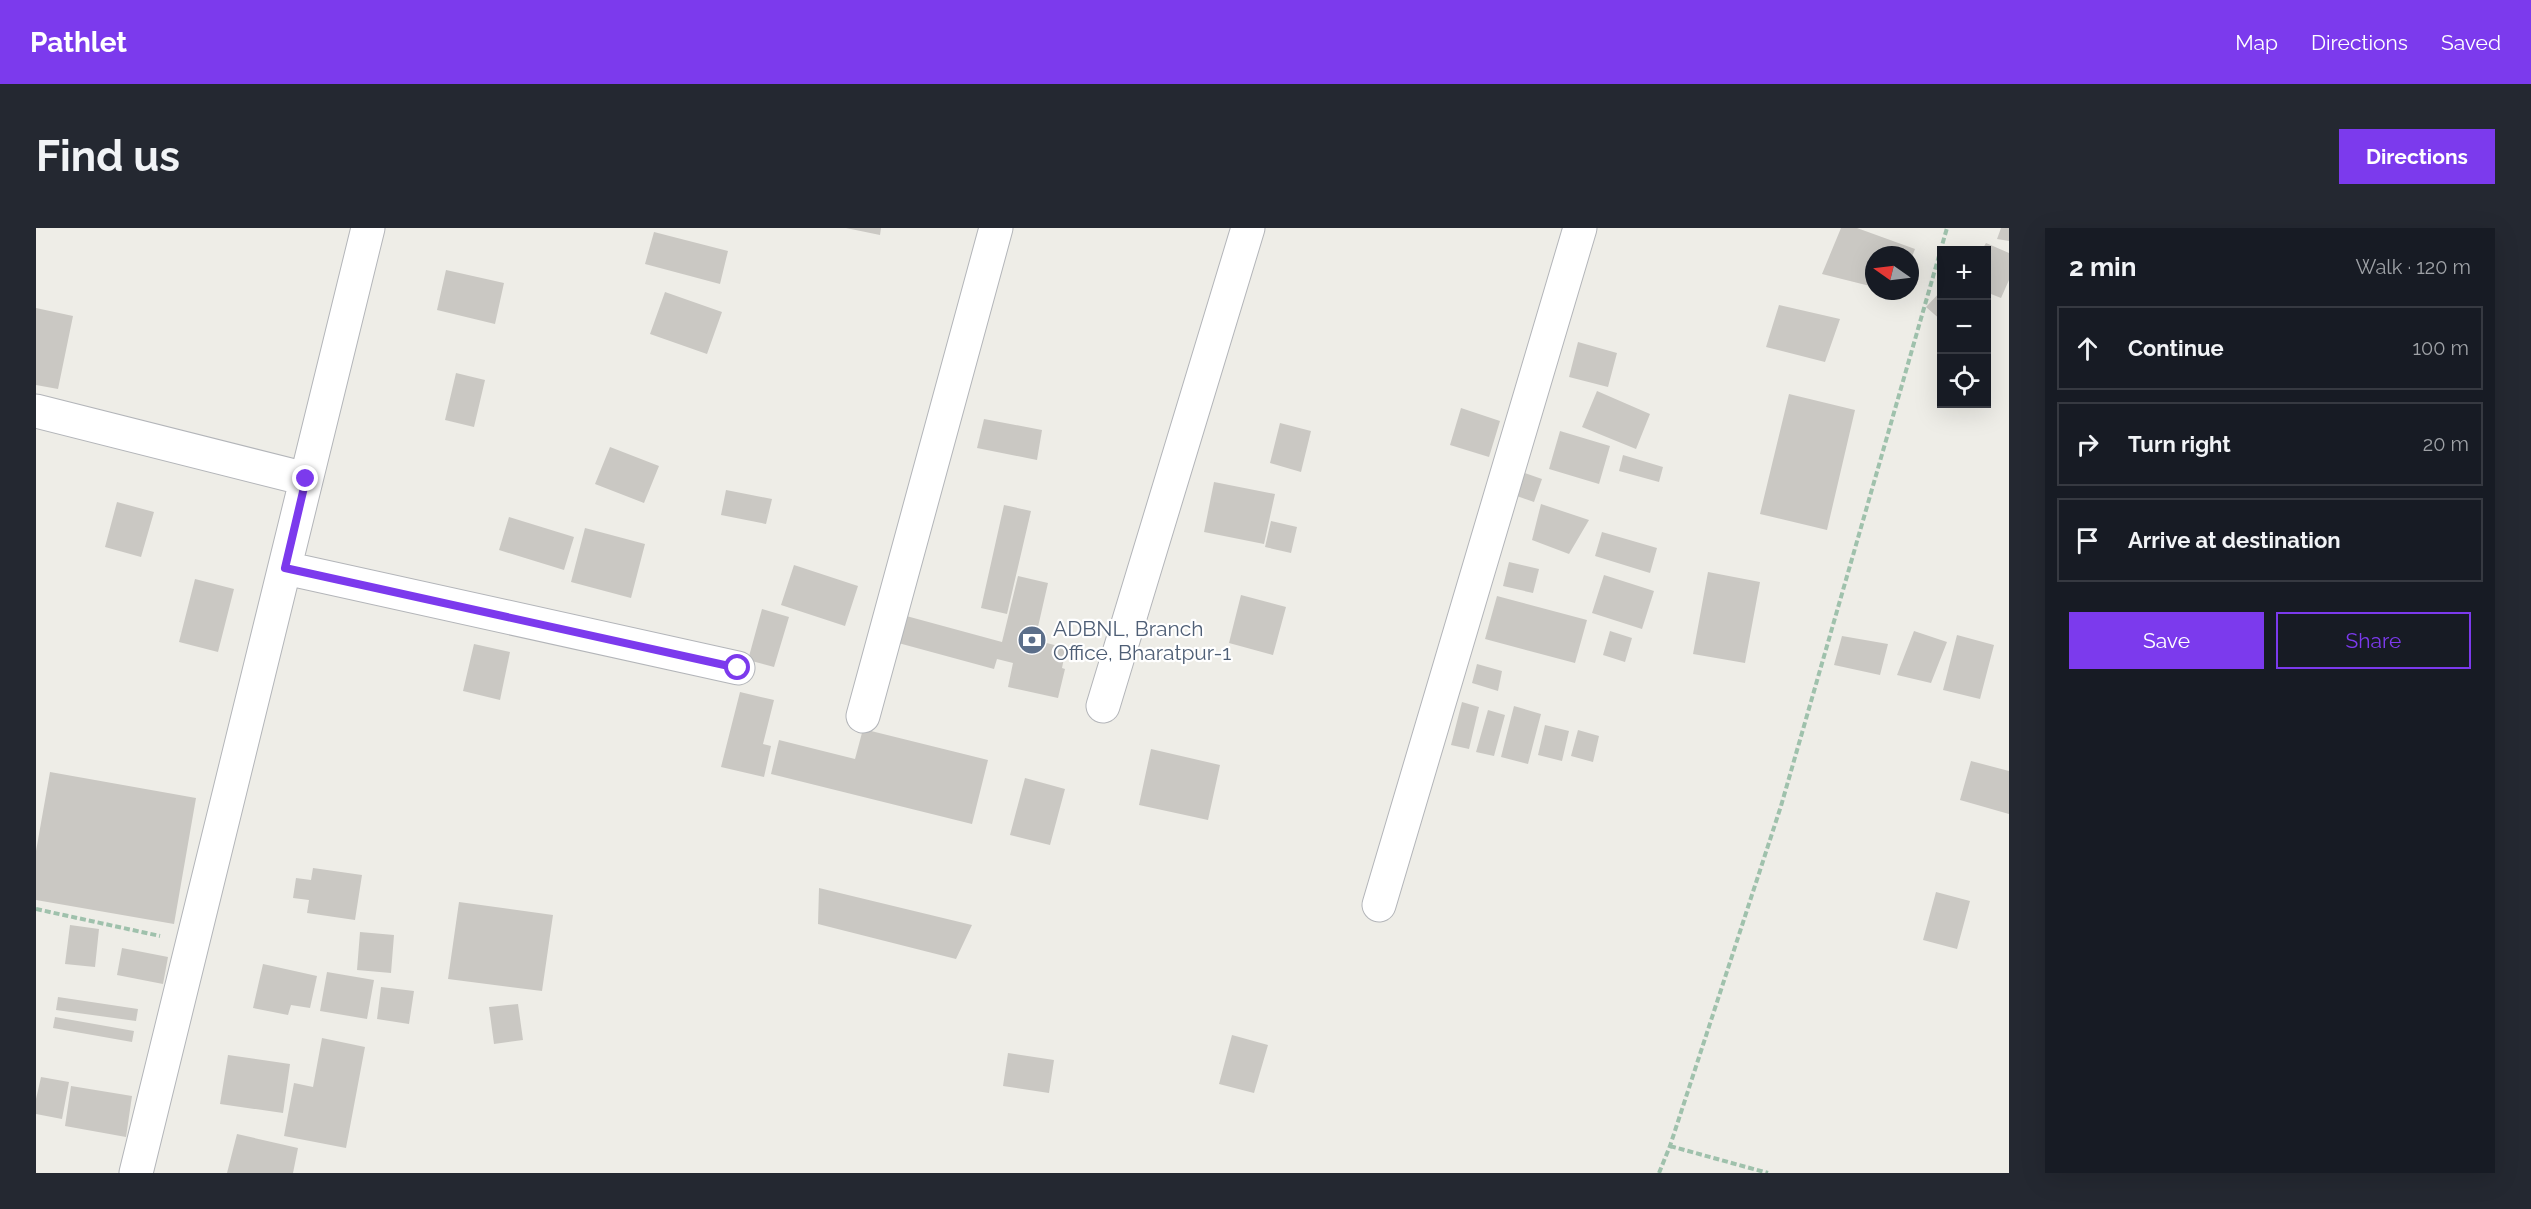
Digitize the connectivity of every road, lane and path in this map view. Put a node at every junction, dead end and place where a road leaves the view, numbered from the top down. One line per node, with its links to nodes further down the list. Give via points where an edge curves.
1 (368, 228): 7 (street)
2 (996, 228): 11 (street)
3 (1248, 228): 10 (street)
4 (1580, 228): 12 (street)
5 (1947, 228): 15 (path, via 1781,806)
6 (36, 411): 7 (street)
7 (306, 479): 8 (street)
8 (285, 568): 9 (street); 14 (street)
9 (738, 668)
10 (1103, 706)
11 (863, 716)
12 (1379, 905)
13 (36, 909): 14 (path)
14 (193, 944): 16 (street)
15 (1670, 1146): 17 (path); 18 (path)
16 (136, 1173)
17 (1659, 1173)
18 (1768, 1173)

